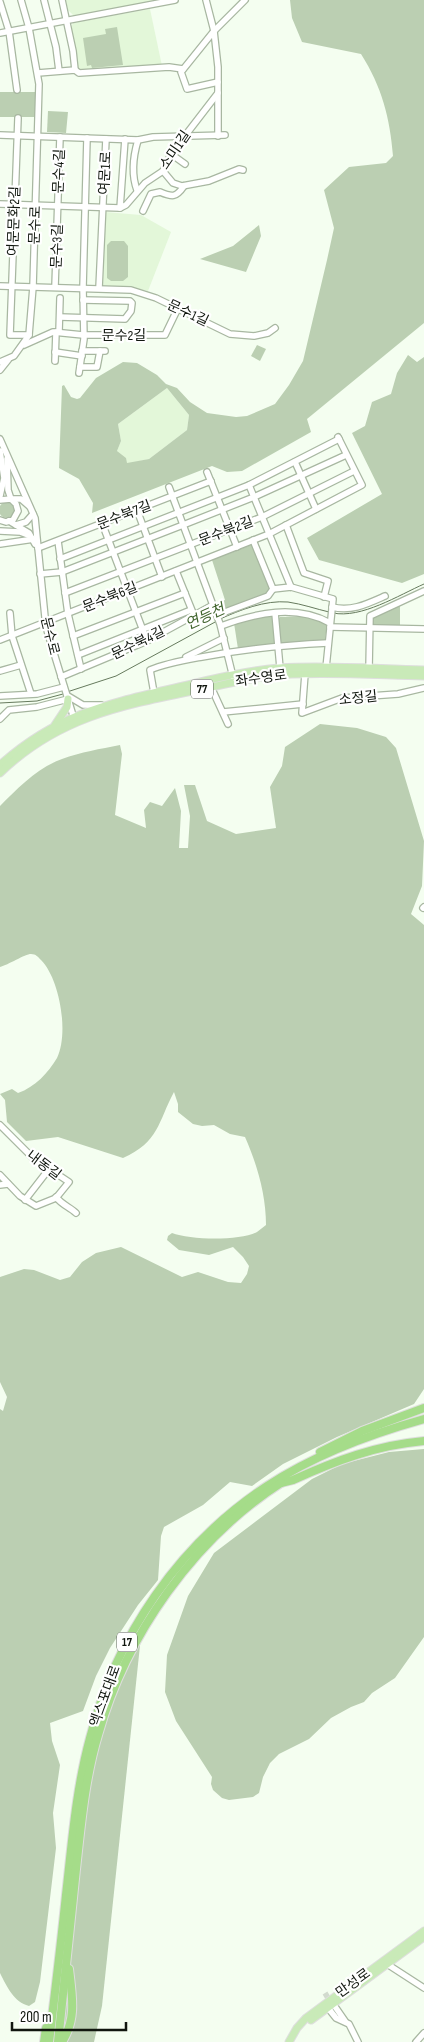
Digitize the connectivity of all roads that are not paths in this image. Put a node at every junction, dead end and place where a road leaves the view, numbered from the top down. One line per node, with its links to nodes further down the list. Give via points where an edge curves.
1 (21, 0): 10 (street, 문수로)
2 (44, 0): 9 (street)
3 (62, 0): 8 (street)
4 (175, 0): 8 (street)
5 (206, 0): 11 (street)
6 (245, 0): 11 (street)
7 (0, 2): 12 (street)
8 (68, 20): 9 (street); 15 (street)
9 (51, 24): 10 (street); 16 (street)
10 (29, 28): 12 (street); 17 (street, 문수로)
11 (214, 31): 14 (street); 18 (street)
12 (9, 32): 13 (street); 19 (street)
13 (0, 33)
14 (183, 69): 15 (street, via 169,67 79,73); 18 (street, via 181,72 187,89)
15 (75, 70): 16 (street)
16 (59, 71): 17 (street)
17 (38, 73): 24 (street, 문수로)
18 (218, 82): 20 (street)
19 (17, 90)
20 (218, 93): 26 (street, 소미1길); 26 (street, 문수4길, via 222,135)
21 (18, 118): 23 (street, 여문문화2길)
22 (0, 135): 23 (street, 문수4길)
23 (17, 135): 24 (street, 문수4길); 38 (street, 여문문화2길)
24 (38, 136): 25 (street, 문수4길); 39 (street, 문수로)
25 (60, 137): 27 (street, 문수4길); 40 (street, 문수4길)
26 (185, 137): 30 (street, 문수4길); 31 (street, 소미1길)
27 (88, 138): 28 (street, 문수4길); 41 (street, 여문1로)
28 (106, 139): 29 (street, 문수4길); 42 (street, 여문1로)
29 (124, 140): 30 (street, 문수4길); 43 (street, 여문1로)
30 (138, 140): 36 (street, via 134,154)
31 (171, 154): 32 (street); 34 (street, 소미1길)
32 (186, 164)
33 (243, 170): 35 (street)
34 (163, 171): 35 (street, via 173,184); 36 (street, 소미1길)
35 (184, 186): 44 (street, via 173,196 160,192 151,194)
36 (137, 190): 43 (street, 소미1길)
37 (0, 204): 38 (street, 여문1로)
38 (15, 204): 39 (street, 여문1로); 46 (street, 여문문화2길)
39 (36, 205): 40 (street, 여문1로); 47 (street, 문수로)
40 (58, 206): 41 (street, 여문1로); 48 (street, 문수3길)
41 (85, 207): 42 (street, 여문1로); 49 (street, 문수3길)
42 (103, 208): 43 (street, 여문1로); 50 (street, 여문1로)
43 (120, 208)
44 (143, 211)
45 (0, 286): 46 (street, 문수1길)
46 (12, 286): 47 (street, 문수1길); 58 (street, 여문문화2길, via 10,335)
47 (33, 287): 48 (street, 문수1길); 58 (street, 문수로)
48 (55, 287): 49 (street, 문수1길)
49 (83, 288): 50 (street, 문수1길); 52 (street, 문수2길)
50 (99, 288): 53 (street, 문수1길, via 138,291)
51 (60, 298): 54 (street)
52 (83, 300): 55 (street, 문수2길); 55 (street, 문수2길, via 132,303 126,318)
53 (178, 308): 56 (street, 문수1길, via 230,334 254,336); 59 (street, 문수2길, via 165,335)
54 (60, 317): 55 (street, 문수2길); 57 (street)
55 (83, 317): 59 (street, 문수2길)
56 (275, 328)
57 (58, 332): 59 (street, 문수2길); 60 (street, 문수2길); 61 (street)
58 (28, 335): 60 (street, 문수로)
59 (82, 335): 62 (street, 문수2길)
60 (24, 345): 63 (street, 문수로)
61 (55, 352): 62 (street); 64 (street)
62 (82, 354): 62 (street, 문수2길, via 102,351 97,367 80,370)
63 (9, 359): 65 (street, 문수로); 66 (street)
64 (55, 361)
65 (0, 362)
66 (0, 370)
67 (0, 439): 68 (street)
68 (2, 452): 75 (street); 79 (street, via 4,478); 83 (street); 86 (street)
69 (346, 455): 70 (street, 문수북6길, via 338,438); 71 (street, 문수북6길); 73 (street, 문수북2길)
70 (295, 462): 73 (street); 76 (street)
71 (354, 471): 78 (street, 문수북2길); 85 (street, 문수북6길, via 362,486)
72 (207, 472): 74 (street)
73 (301, 476): 78 (street); 81 (street, 문수북2길)
74 (211, 481): 80 (street, 문수북7길); 82 (street)
75 (0, 484)
76 (250, 485): 81 (street); 82 (street)
77 (168, 487): 80 (street, 문수북2길)
78 (309, 494): 85 (street); 90 (street, 문수북2길)
79 (0, 496)
80 (172, 496): 87 (street, 문수북7길); 89 (street, 문수북2길)
81 (254, 497): 88 (street, 문수북2길); 90 (street)
82 (217, 498): 88 (street); 89 (street)
83 (12, 499): 84 (street); 86 (street, via 21,499); 92 (street, via 18,511)
84 (0, 500)
85 (316, 509): 96 (street, 문수북6길)
86 (32, 510): 95 (street, via 26,522); 99 (street)
87 (136, 510): 93 (street, 문수북7길); 97 (street)
88 (222, 510): 94 (street, 문수북2길); 98 (street)
89 (178, 513): 94 (street, 문수북2길); 97 (street)
90 (262, 517): 98 (street, 문수북2길); 101 (street)
91 (0, 520): 92 (street)
92 (9, 521): 95 (street)
93 (102, 524): 104 (street); 106 (street, 문수북7길)
94 (183, 525): 103 (street); 108 (street, 문수북2길)
95 (19, 526): 99 (street); 102 (street)
96 (286, 526): 101 (street, 문수북6길); 127 (street, via 304,574 328,581)
97 (143, 527): 103 (street); 104 (street)
98 (230, 529): 108 (street, 문수북2길); 109 (street)
99 (36, 530): 110 (street)
100 (0, 531): 102 (street, via 22,532)
101 (269, 534): 105 (street, 문수북6길); 120 (street)
102 (34, 539): 107 (street); 110 (street)
103 (147, 539): 111 (street); 112 (street)
104 (108, 540): 111 (street); 113 (street)
105 (253, 540): 109 (street, 문수북6길); 121 (street)
106 (58, 541): 110 (street, 문수북7길); 113 (street)
107 (0, 544)
108 (190, 545): 112 (street); 114 (street, 문수북2길)
109 (237, 547): 114 (street, 문수북6길)
110 (38, 551): 118 (street, 문수로)
111 (113, 552): 116 (street); 117 (street)
112 (155, 558): 117 (street); 119 (street)
113 (60, 559): 116 (street)
114 (197, 563): 115 (street, 문수북6길); 128 (street, 문수북2길)
115 (176, 571): 119 (street, 문수북6길); 125 (street)
116 (62, 572): 118 (street); 124 (street)
117 (120, 572): 122 (street); 124 (street)
118 (40, 574): 137 (street, 문수로)
119 (162, 577): 122 (street, 문수북6길)
120 (291, 587): 121 (street); 127 (street)
121 (273, 589): 135 (street, via 268,596)
122 (127, 590): 130 (street); 134 (street, 문수북6길)
123 (424, 591): 139 (street, via 371,615)
124 (65, 593): 134 (street)
125 (184, 593): 130 (street); 131 (street)
126 (385, 596): 129 (street, via 356,607)
127 (324, 597): 129 (street, via 333,599)
128 (213, 605): 131 (street, 문수북4길); 135 (street, 문수북2길)
129 (332, 608): 136 (street)
130 (135, 612): 140 (street); 143 (street)
131 (192, 613): 140 (street); 146 (street, 문수북4길)
132 (275, 613): 136 (street, via 307,613); 138 (street); 148 (street)
133 (10, 614): 142 (street)
134 (68, 614): 137 (street, 문수북6길); 143 (street)
135 (217, 615): 138 (street, 문수북2길)
136 (330, 622): 139 (street); 147 (street)
137 (45, 623): 142 (street, 문수북6길); 162 (street, 문수로)
138 (220, 625): 144 (street)
139 (369, 628): 141 (street); 156 (street)
140 (142, 629): 146 (street); 150 (street)
141 (424, 629)
142 (12, 636): 145 (street, 문수북6길); 152 (street)
143 (73, 636): 150 (street)
144 (224, 638): 149 (street); 151 (street)
145 (0, 640)
146 (147, 641): 155 (street, 문수북4길)
147 (328, 643): 148 (street); 154 (street)
148 (278, 645): 149 (street); 153 (street)
149 (227, 652): 151 (street); 163 (street)
150 (78, 654): 155 (street)
151 (179, 661): 167 (street, via 150,669)
152 (21, 664): 158 (street); 168 (street)
153 (280, 668): 154 (main road, 좌수영로 / 77); 159 (main road, 좌수영로 / 77)
154 (326, 668): 156 (main road, 좌수영로 / 77)
155 (81, 669): 162 (street, 문수북4길)
156 (369, 669): 157 (main road, 좌수영로 / 77)
157 (424, 670)
158 (0, 671)
159 (255, 674): 160 (main road, 좌수영로 / 77); 163 (main road, 좌수영로 / 77)
160 (305, 674): 161 (main road, 좌수영로 / 77); 171 (street)
161 (424, 676)
162 (61, 677): 164 (street, 문수로)
163 (233, 678): 165 (main road, 좌수영로 / 77); 167 (main road, 좌수영로 / 77)
164 (64, 687): 168 (street); 170 (street, 문수로)
165 (211, 687): 175 (street); 177 (main road, 좌수영로 / 77)
166 (424, 688): 171 (street, 소정길, via 398,694 340,698 302,713)
167 (154, 693): 172 (main road, 좌수영로 / 77)
168 (31, 694): 169 (street)
169 (0, 696)
170 (68, 697): 172 (street, via 83,705); 174 (street, via 37,707); 177 (street); 179 (main road)
171 (303, 704): 175 (street, 소정길)
172 (103, 705): 177 (main road, 좌수영로 / 77)
173 (0, 710): 174 (street)
174 (9, 710): 176 (street)
175 (223, 712): 178 (street)
176 (0, 719)
177 (75, 719): 179 (main road, 좌수영로 / 77)
178 (228, 724)
179 (57, 727): 180 (main road, 좌수영로 / 77, via 26,743); 181 (main road, 좌수영로 / 77)
180 (0, 765)
181 (0, 773)
182 (0, 1125): 183 (street, 내동길, via 26,1152)
183 (49, 1169): 187 (street, 내동길, via 69,1182); 188 (street)
184 (0, 1175): 185 (street)
185 (8, 1184): 186 (street); 188 (street)
186 (0, 1185)
187 (56, 1197): 188 (street, 내동길, via 38,1206); 189 (street)
188 (25, 1200)
189 (76, 1213)
190 (424, 1408): 194 (highway, via 362,1431 298,1463)
191 (424, 1419): 194 (highway, 엑스포대로 / 17, via 355,1441)
192 (424, 1424): 194 (highway, 엑스포대로 / 17, via 357,1446)
193 (424, 1441): 194 (highway, via 366,1451 293,1480)
194 (280, 1480): 195 (highway, 엑스포대로 / 17, via 242,1511 206,1547 163,1600 134,1648 106,1708); 195 (highway, 엑스포대로 / 17, via 240,1505 206,1535 164,1584 130,1634 101,1701)
195 (86, 1769): 198 (highway, 엑스포대로 / 17); 200 (highway, 엑스포대로 / 17, via 73,1828)
196 (424, 1931): 208 (main road, 만성로, via 306,2018)
197 (424, 1937): 199 (main road, 만성로)
198 (67, 1953): 206 (highway, 엑스포대로 / 17); 207 (highway, via 72,2020)
199 (387, 1964): 201 (street); 202 (main road, 만성로)
200 (58, 1968): 204 (highway); 205 (highway, 엑스포대로 / 17)
201 (424, 1988)
202 (332, 2008): 209 (main road, 만성로, via 308,2022); 210 (street, via 336,2018 350,2026)
203 (424, 2033): 211 (street)
204 (44, 2042)
205 (49, 2042)
206 (58, 2042)
207 (62, 2042)
208 (289, 2042)
209 (294, 2042)
210 (358, 2042)
211 (416, 2042)

